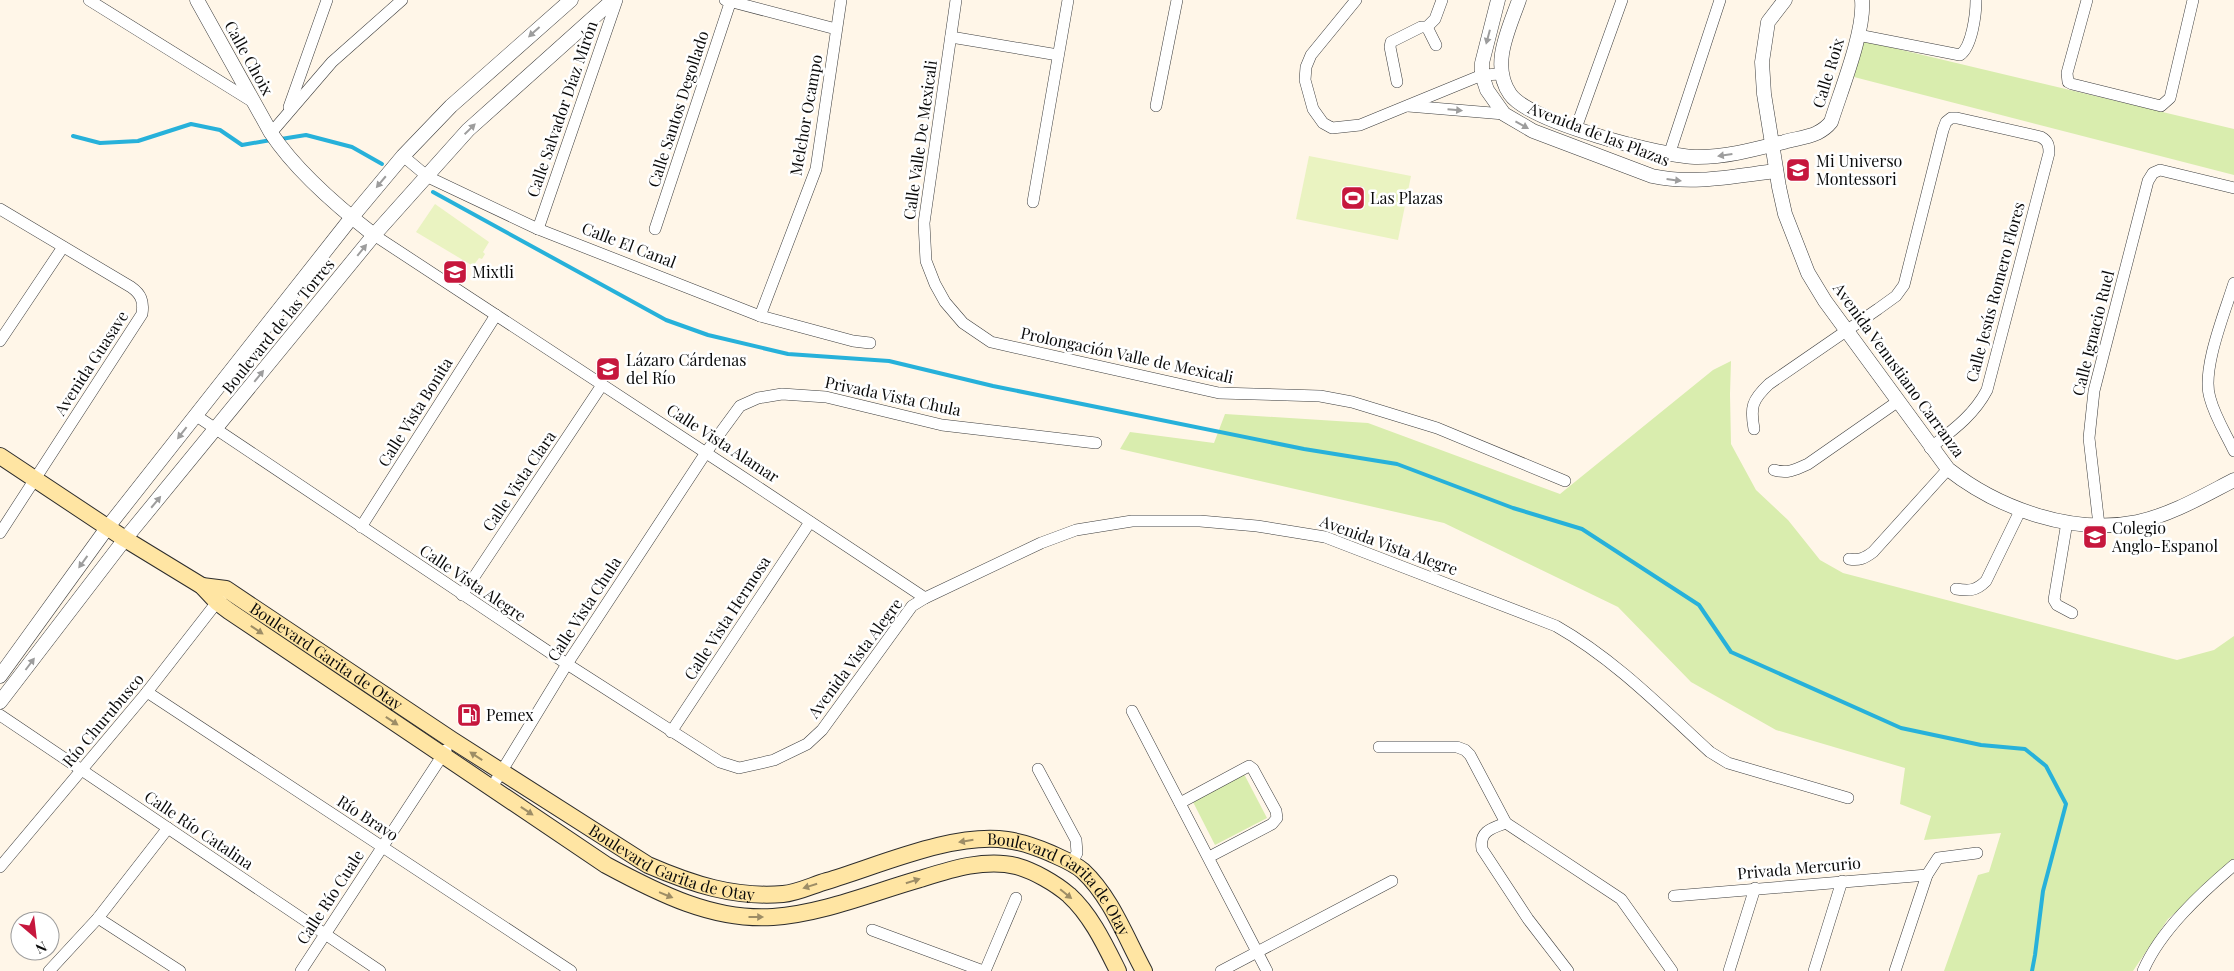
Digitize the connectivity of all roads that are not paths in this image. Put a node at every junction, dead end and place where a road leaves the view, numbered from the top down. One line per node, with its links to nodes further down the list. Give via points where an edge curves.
1 (89, 0): 32 (street)
2 (197, 0): 32 (street, Calle Choix)
3 (327, 0): 35 (street)
4 (402, 0): 35 (street, via 348,47)
5 (571, 0): 41 (street, Boulevard de las Torres, one-way to 41, via 452,106)
6 (615, 0): 43 (street, Boulevard de las Torres, one-way to 6, via 468,130); 48 (street, Calle Salvador Díaz Mirón)
7 (729, 0): 24 (street); 49 (street, Calle Santos Degollado)
8 (841, 0): 24 (street, Melchor Ocampo)
9 (956, 0): 26 (street, Calle Valle De Mexicali)
10 (1068, 0): 28 (street)
11 (1177, 0): 33 (street)
12 (1356, 0): 34 (street, via 1311,55 1306,67 1305,80 1313,108 1323,123 1332,128 1360,125)
13 (1442, 0): 23 (street, via 1435,19)
14 (1498, 0): 30 (street, Avenida de las Plazas, one-way to 30, via 1484,51)
15 (1520, 0): 29 (street, Avenida de las Plazas, via 1505,43)
16 (1622, 0): 37 (street)
17 (1720, 0): 40 (street)
18 (1784, 0): 39 (street, Avenida Venustiano Carranza, via 1768,22 1762,52 1764,94)
19 (1862, 0): 25 (street, Calle Roix)
20 (1976, 0): 25 (street, via 1966,49 1955,56)
21 (2087, 0): 22 (street, via 2067,78 2072,84 2161,106 2170,98)
22 (2193, 0)
23 (1427, 28): 27 (street); 31 (street, via 1421,27 1391,42)
24 (836, 29): 55 (street, Melchor Ocampo, via 816,169)
25 (1858, 35): 39 (street, Calle Roix, via 1831,122 1813,134)
26 (951, 37): 28 (street); 53 (street, Calle Valle De Mexicali, via 924,224 926,261)
27 (1436, 45)
28 (1058, 55): 45 (street)
29 (1502, 74): 30 (street); 37 (street, Avenida de las Plazas, via 1510,94 1520,104)
30 (1482, 75): 34 (street); 36 (street, Avenida de las Plazas, via 1487,90)
31 (1397, 82)
32 (253, 102): 38 (street, Calle Choix)
33 (1156, 106)
34 (1406, 106): 36 (street, one-way to 36)
35 (286, 113): 38 (street)
36 (1504, 114): 42 (street, Avenida de las Plazas, one-way to 42, via 1533,131 1670,180 1702,180)
37 (1576, 128): 40 (street, Avenida de las Plazas)
38 (271, 133): 47 (street, via 284,152)
39 (1772, 145): 40 (street, Avenida de las Plazas, one-way to 40, via 1716,156); 42 (street, Avenida Venustiano Carranza)
40 (1669, 155)
41 (403, 156): 43 (street, Calle El Canal); 47 (street, Boulevard de las Torres, one-way to 47)
42 (1776, 171): 56 (street, Avenida Venustiano Carranza, via 1785,214 1808,273)
43 (428, 177): 48 (street, Calle El Canal); 50 (street, Boulevard de las Torres)
44 (2234, 188): 77 (street, Calle Ignacio Ruel, via 2160,170 2153,173 2148,181 2094,391 2089,438)
45 (1033, 202)
46 (0, 209): 51 (street, Avenida Guasave)
47 (352, 218): 50 (street, Calle Vista Alamar); 61 (street, Boulevard de las Torres)
48 (538, 229): 55 (street, Calle El Canal)
49 (655, 229)
50 (374, 235): 54 (street, Calle Vista Alamar); 63 (street, Boulevard de las Torres, one-way to 50)
51 (63, 247): 57 (street); 71 (street, Avenida Guasave, via 137,291 143,308)
52 (2234, 282): 67 (street, via 2207,382 2209,398)
53 (935, 284): 73 (street, Prolongación Valle de Mexicali, via 945,302 963,322 991,342 1219,393 1320,396 1352,402 1437,428)
54 (496, 315): 59 (street, Calle Vista Alamar); 78 (street, Calle Vista Bonita)
55 (760, 316): 58 (street, Calle El Canal)
56 (1846, 330): 60 (street, Avenida Venustiano Carranza); 62 (street, via 1760,392 1751,413); 65 (street, Calle Jesús Romero Flores, via 1896,296 1904,285 1946,122 1957,118 2046,140 2049,153 1987,390 1979,406)
57 (0, 341)
58 (870, 343)
59 (602, 385): 66 (street, Calle Vista Alamar); 84 (street, Calle Vista Clara)
60 (1897, 402): 65 (street, Avenida Venustiano Carranza); 69 (street, via 1808,464 1782,473)
61 (195, 415): 63 (street, Calle Vista Alegre); 79 (street, Boulevard de las Torres, one-way to 79)
62 (1754, 429)
63 (216, 430): 78 (street, Calle Vista Alegre); 81 (street, Boulevard de las Torres, one-way to 63)
64 (1096, 443): 66 (street, Privada Vista Chula, via 942,425 826,397 782,394 758,398 740,406)
65 (1930, 448): 70 (street, Avenida Venustiano Carranza)
66 (707, 451): 75 (street, Calle Vista Alamar); 88 (street, Calle Vista Chula)
67 (2234, 451)
68 (0, 456): 71 (main road, Boulevard Garita de Otay)
69 (1774, 470)
70 (1948, 470): 74 (street, Avenida Venustiano Carranza, via 1971,486); 82 (street, via 1873,552 1865,558)
71 (36, 479): 79 (main road, Boulevard Garita de Otay); 80 (street, Avenida Guasave)
72 (2234, 480): 77 (street, Avenida Venustiano Carranza, via 2156,516 2136,522)
73 (1565, 481)
74 (2020, 511): 76 (street, Avenida Venustiano Carranza); 83 (street, via 1986,581 1971,591)
75 (810, 522): 86 (street, Calle Vista Alamar); 94 (street, Calle Vista Hermosa)
76 (2067, 522): 77 (street, Avenida Venustiano Carranza); 87 (street, via 2054,600 2057,606)
77 (2099, 524)
78 (361, 527): 84 (street, Calle Vista Alegre)
79 (107, 528): 81 (main road, Boulevard Garita de Otay); 89 (street, Boulevard de las Torres, one-way to 89)
80 (0, 533)
81 (125, 539): 85 (main road, Boulevard Garita de Otay); 91 (street, Boulevard de las Torres, one-way to 81)
82 (1849, 559)
83 (1956, 589)
84 (462, 595): 88 (street, Calle Vista Alegre)
85 (222, 596): 90 (street, Río Churubusco); 95 (main road, Boulevard Garita de Otay); 97 (main road, Boulevard Garita de Otay, one-way to 97)
86 (926, 598): 98 (street, Avenida Vista Alegre, via 912,606 822,730 807,744 774,760); 103 (street, Avenida Vista Alegre, via 1041,543 1076,530 1132,521 1209,522 1325,537 1556,626 1605,659 1710,752 1728,763)
87 (2072, 613)
88 (567, 664): 94 (street, Calle Vista Alegre); 101 (street, Calle Vista Chula)
89 (0, 676)
90 (147, 692): 100 (street, Río Churubusco); 107 (street, Río Bravo)
91 (0, 702)
92 (1132, 711): 104 (street)
93 (0, 715): 100 (street, Calle Río Catalina)
94 (671, 732): 98 (street, Calle Vista Alegre, via 720,762)
95 (452, 740): 97 (street, Calle Río Cuale); 101 (main road, Boulevard Garita de Otay, one-way to 95)
96 (1379, 747): 105 (street, via 1457,747 1465,750)
97 (443, 755): 102 (main road, Boulevard Garita de Otay); 107 (street, Calle Río Cuale)
98 (738, 768)
99 (1038, 769): 110 (street, via 1076,840 1076,853)
100 (82, 770): 106 (street, Calle Río Catalina); 112 (street, Río Churubusco)
101 (502, 772): 102 (street, Calle Vista Chula); 110 (main road, Boulevard Garita de Otay, one-way to 101, via 1030,845 1005,839 969,840 906,855 786,894 739,894 694,884 648,865)
102 (492, 787): 129 (main road, Boulevard Garita de Otay, one-way to 129, via 606,864 651,889 692,906 742,917 807,913 958,868 988,864 1016,866 1048,880 1069,895 1101,937)
103 (1848, 798)
104 (1180, 803): 109 (street); 109 (street, via 1249,766 1276,811 1277,818 1272,824)
105 (1506, 823): 133 (street, via 1485,832 1482,849 1528,919); 134 (street, via 1621,899)
106 (168, 828): 119 (street); 121 (street, Calle Río Catalina)
107 (382, 848): 121 (street, Calle Río Cuale); 127 (street, Río Bravo)
108 (1977, 853): 113 (street, via 1938,858)
109 (1209, 857): 122 (street)
110 (1071, 864): 130 (main road, Boulevard Garita de Otay, via 1082,870 1104,896)
111 (2234, 865): 138 (street, via 2168,931)
112 (0, 867)
113 (1927, 875): 115 (street, Privada Mercurio); 137 (street)
114 (1392, 881): 122 (street)
115 (1842, 881): 116 (street, Privada Mercurio); 136 (street)
116 (1755, 888): 117 (street, Privada Mercurio); 135 (street)
117 (1674, 896)
118 (1016, 898): 128 (street)
119 (98, 918): 123 (street); 124 (street)
120 (872, 930): 128 (street)
121 (325, 934): 125 (street, Calle Río Cuale); 126 (street, Calle Río Catalina)
122 (1257, 953): 131 (street); 132 (street)
123 (50, 971)
124 (180, 971)
125 (300, 971)
126 (380, 971)
127 (571, 971)
128 (984, 971)
129 (1118, 971)
130 (1144, 971)
131 (1221, 971)
132 (1267, 971)
133 (1568, 971)
134 (1672, 971)
135 (1729, 971)
136 (1814, 971)
137 (1895, 971)
138 (2143, 971)

